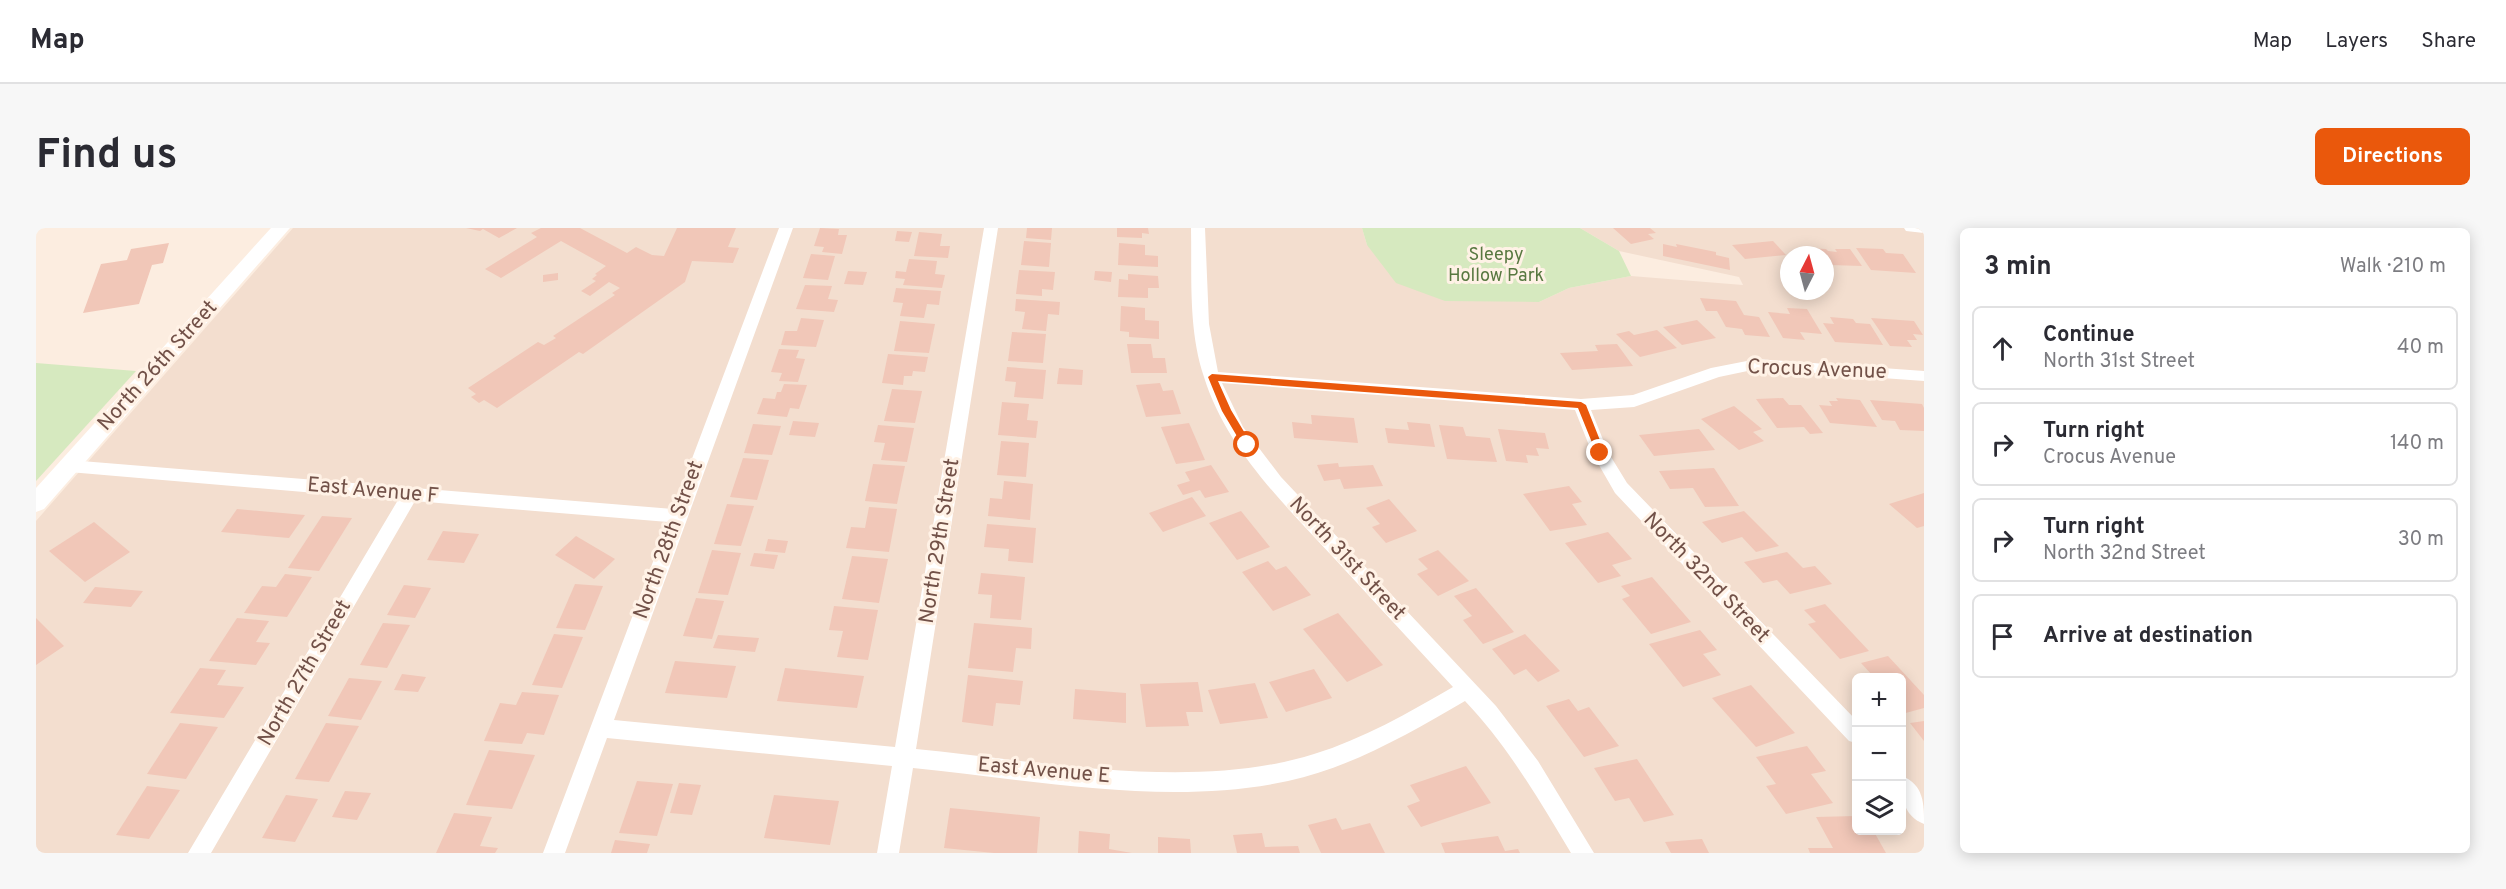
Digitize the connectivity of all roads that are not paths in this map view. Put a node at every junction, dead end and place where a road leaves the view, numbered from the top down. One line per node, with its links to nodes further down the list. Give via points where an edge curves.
1 (281, 228): 10 (street, North 26th Street)
2 (786, 228): 13 (street, North 28th Street)
3 (991, 228): 17 (street, North 29th Street)
4 (1198, 228): 8 (street, North 31st Street, via 1202,325)
5 (1911, 228): 6 (street)
6 (1924, 229)
7 (1924, 376): 9 (street, Crocus Avenue, via 1757,364 1727,369 1634,401)
8 (1212, 377): 9 (street, Crocus Avenue); 14 (street, North 31st Street, via 1237,429 1270,477)
9 (1581, 405): 16 (street, North 32nd Street, via 1600,453 1621,488)
10 (69, 466): 11 (street, East Avenue F); 12 (street, North 26th Street)
11 (410, 494): 13 (street, East Avenue F); 20 (street, North 27th Street)
12 (36, 503)
13 (678, 516): 15 (street, North 28th Street)
14 (1469, 688): 17 (street, East Avenue E, via 1351,751 1245,778 1206,782 1144,780); 23 (street, North 31st Street, via 1531,768)
15 (600, 728): 17 (street, East Avenue E); 21 (street, North 28th Street)
16 (1852, 729)
17 (904, 758): 22 (street, North 29th Street)
18 (1906, 791): 19 (street)
19 (1924, 814)
20 (200, 853)
21 (554, 853)
22 (888, 853)
23 (1583, 853)

